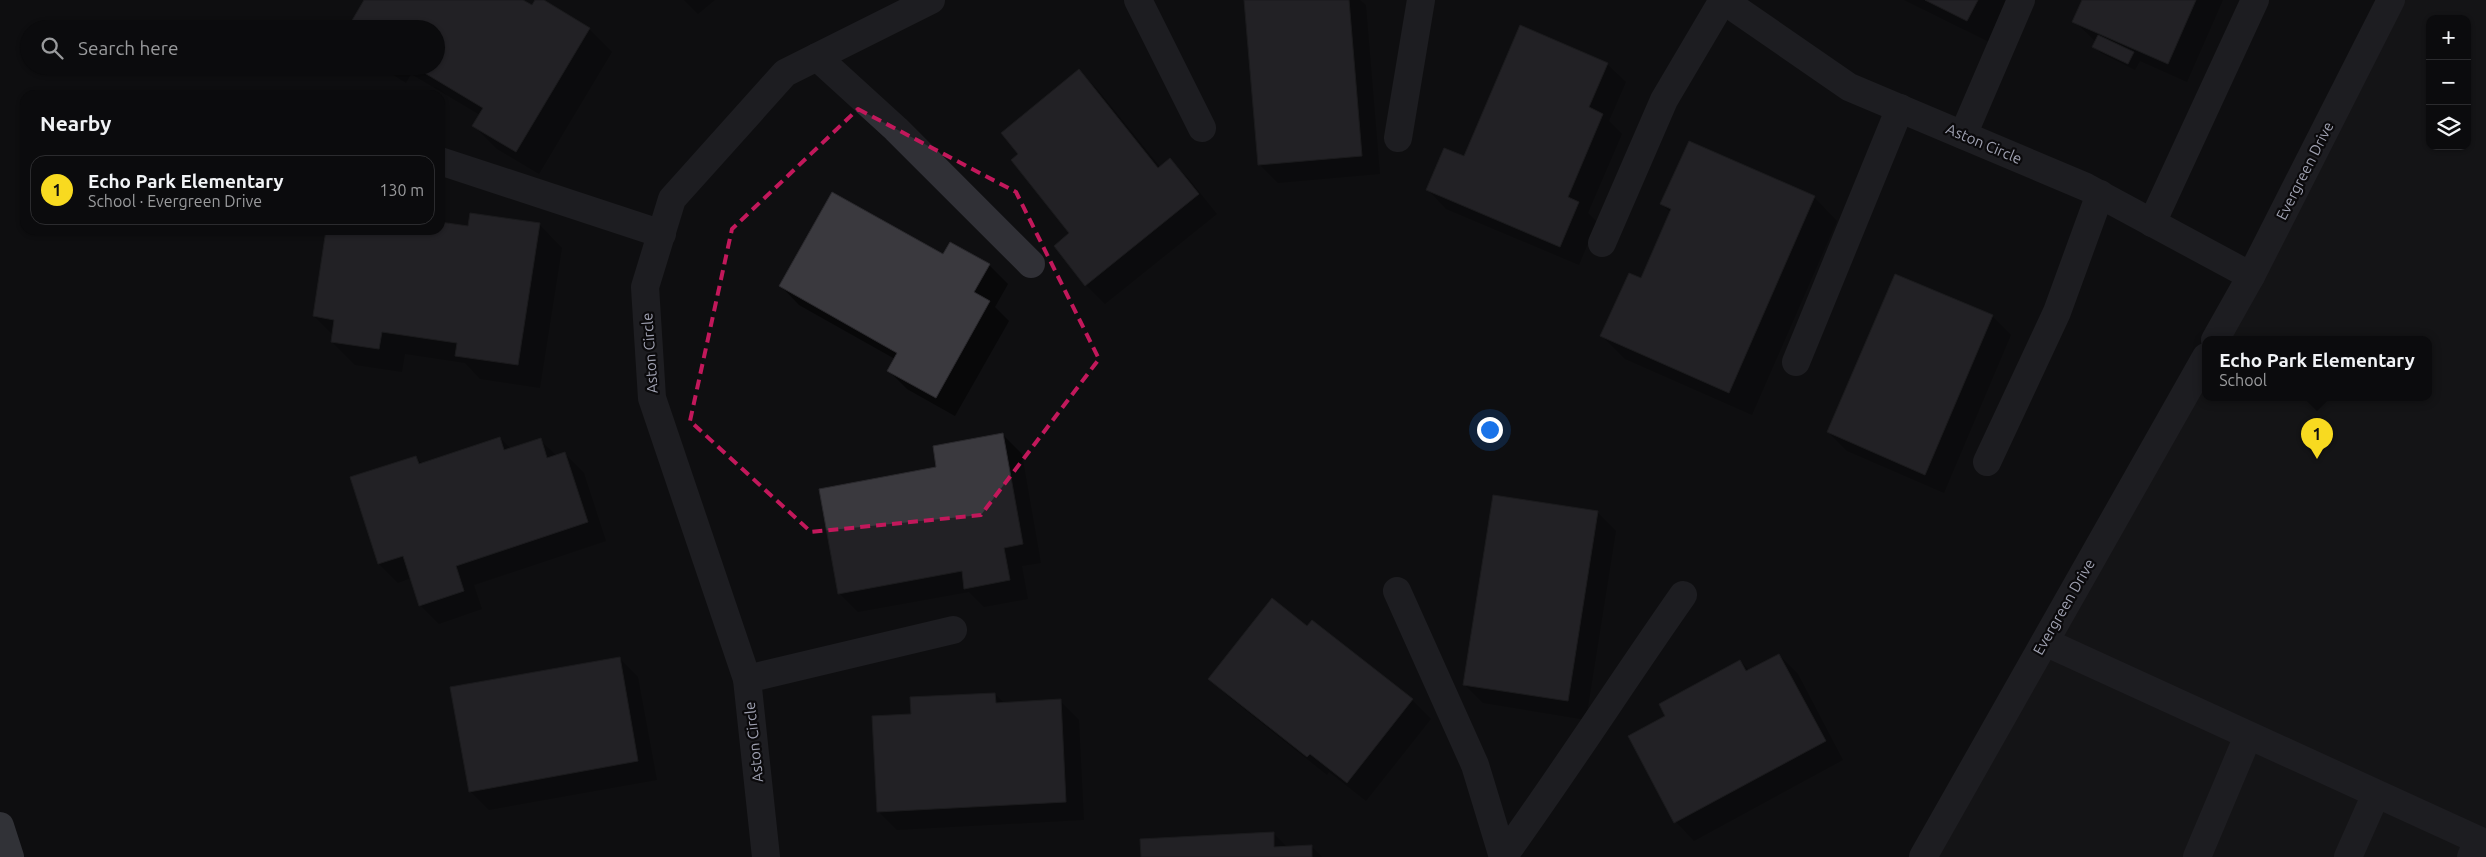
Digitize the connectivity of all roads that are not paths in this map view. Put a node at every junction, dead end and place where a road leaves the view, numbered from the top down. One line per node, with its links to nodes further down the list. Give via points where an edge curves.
1 (931, 0): 8 (street, Aston Circle)
2 (1138, 0): 10 (street)
3 (1421, 0): 12 (street)
4 (1723, 0): 9 (street, Aston Circle, via 1849,87); 17 (street, via 1664,100)
5 (2021, 0): 11 (street)
6 (2255, 0): 15 (street)
7 (2391, 0): 19 (street, Evergreen Drive)
8 (817, 57): 16 (street, Aston Circle, via 786,73 672,199); 18 (street, via 896,128)
9 (1900, 108): 11 (street, Aston Circle); 21 (street)
10 (1202, 128)
11 (1964, 135): 14 (street, Aston Circle)
12 (1398, 138)
13 (445, 163): 16 (street)
14 (2100, 194): 15 (street, Aston Circle); 23 (street, via 2057,312)
15 (2152, 223): 19 (street, Aston Circle)
16 (662, 234): 28 (street, Aston Circle, via 645,287 652,398)
17 (1602, 243)
18 (1031, 264)
19 (2252, 276): 20 (street, Evergreen Drive)
20 (2217, 336)
21 (1796, 362)
22 (2202, 364): 27 (street, Evergreen Drive)
23 (1987, 462)
24 (1397, 592): 34 (street, via 1475,765)
25 (1683, 595): 34 (street)
26 (953, 630): 28 (street)
27 (2045, 642): 29 (street); 35 (street, Evergreen Drive)
28 (747, 679): 33 (street, Aston Circle)
29 (2248, 736): 30 (street); 36 (street)
30 (2376, 794): 37 (street); 38 (street, via 2478,840)
31 (0, 826): 32 (highway)
32 (10, 857)
33 (766, 857)
34 (1503, 857)
35 (1923, 857)
36 (2197, 857)
37 (2348, 857)
38 (2471, 857)

